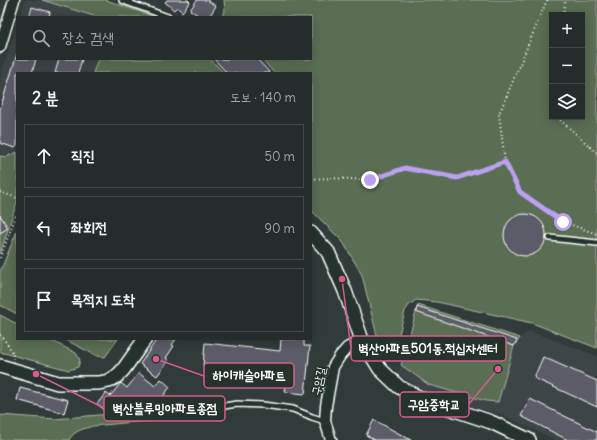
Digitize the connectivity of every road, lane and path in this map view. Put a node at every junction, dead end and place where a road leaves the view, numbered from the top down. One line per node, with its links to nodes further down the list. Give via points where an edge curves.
1 (14, 0): 8 (street)
2 (122, 0): 5 (lane)
3 (547, 0): 11 (path, via 499,114)
4 (566, 0): 6 (path)
5 (131, 1): 7 (lane)
6 (564, 12)
7 (166, 16)
8 (0, 47)
9 (560, 120): 10 (path)
10 (597, 153)
11 (505, 162): 12 (path, via 457,178 405,168 370,180); 17 (path, via 520,192 563,222)
12 (312, 179)
13 (0, 192): 14 (path)
14 (16, 198)
15 (16, 216): 20 (path)
16 (312, 234): 23 (street, via 328,252)
17 (597, 234)
18 (550, 238): 19 (lane)
19 (597, 243)
20 (0, 258)
21 (0, 335): 25 (path, via 13,353)
22 (144, 340): 25 (street, via 123,370 109,381 87,384 58,383)
23 (362, 340): 27 (street, 구암길, via 347,348 333,367); 29 (street, via 380,369 399,387 422,400 491,422)
24 (0, 366): 25 (street)
25 (14, 370)
26 (205, 409): 27 (lane, via 237,404 263,404 293,410)
27 (325, 421): 28 (street, 구암길)
28 (331, 440)
29 (529, 440)

